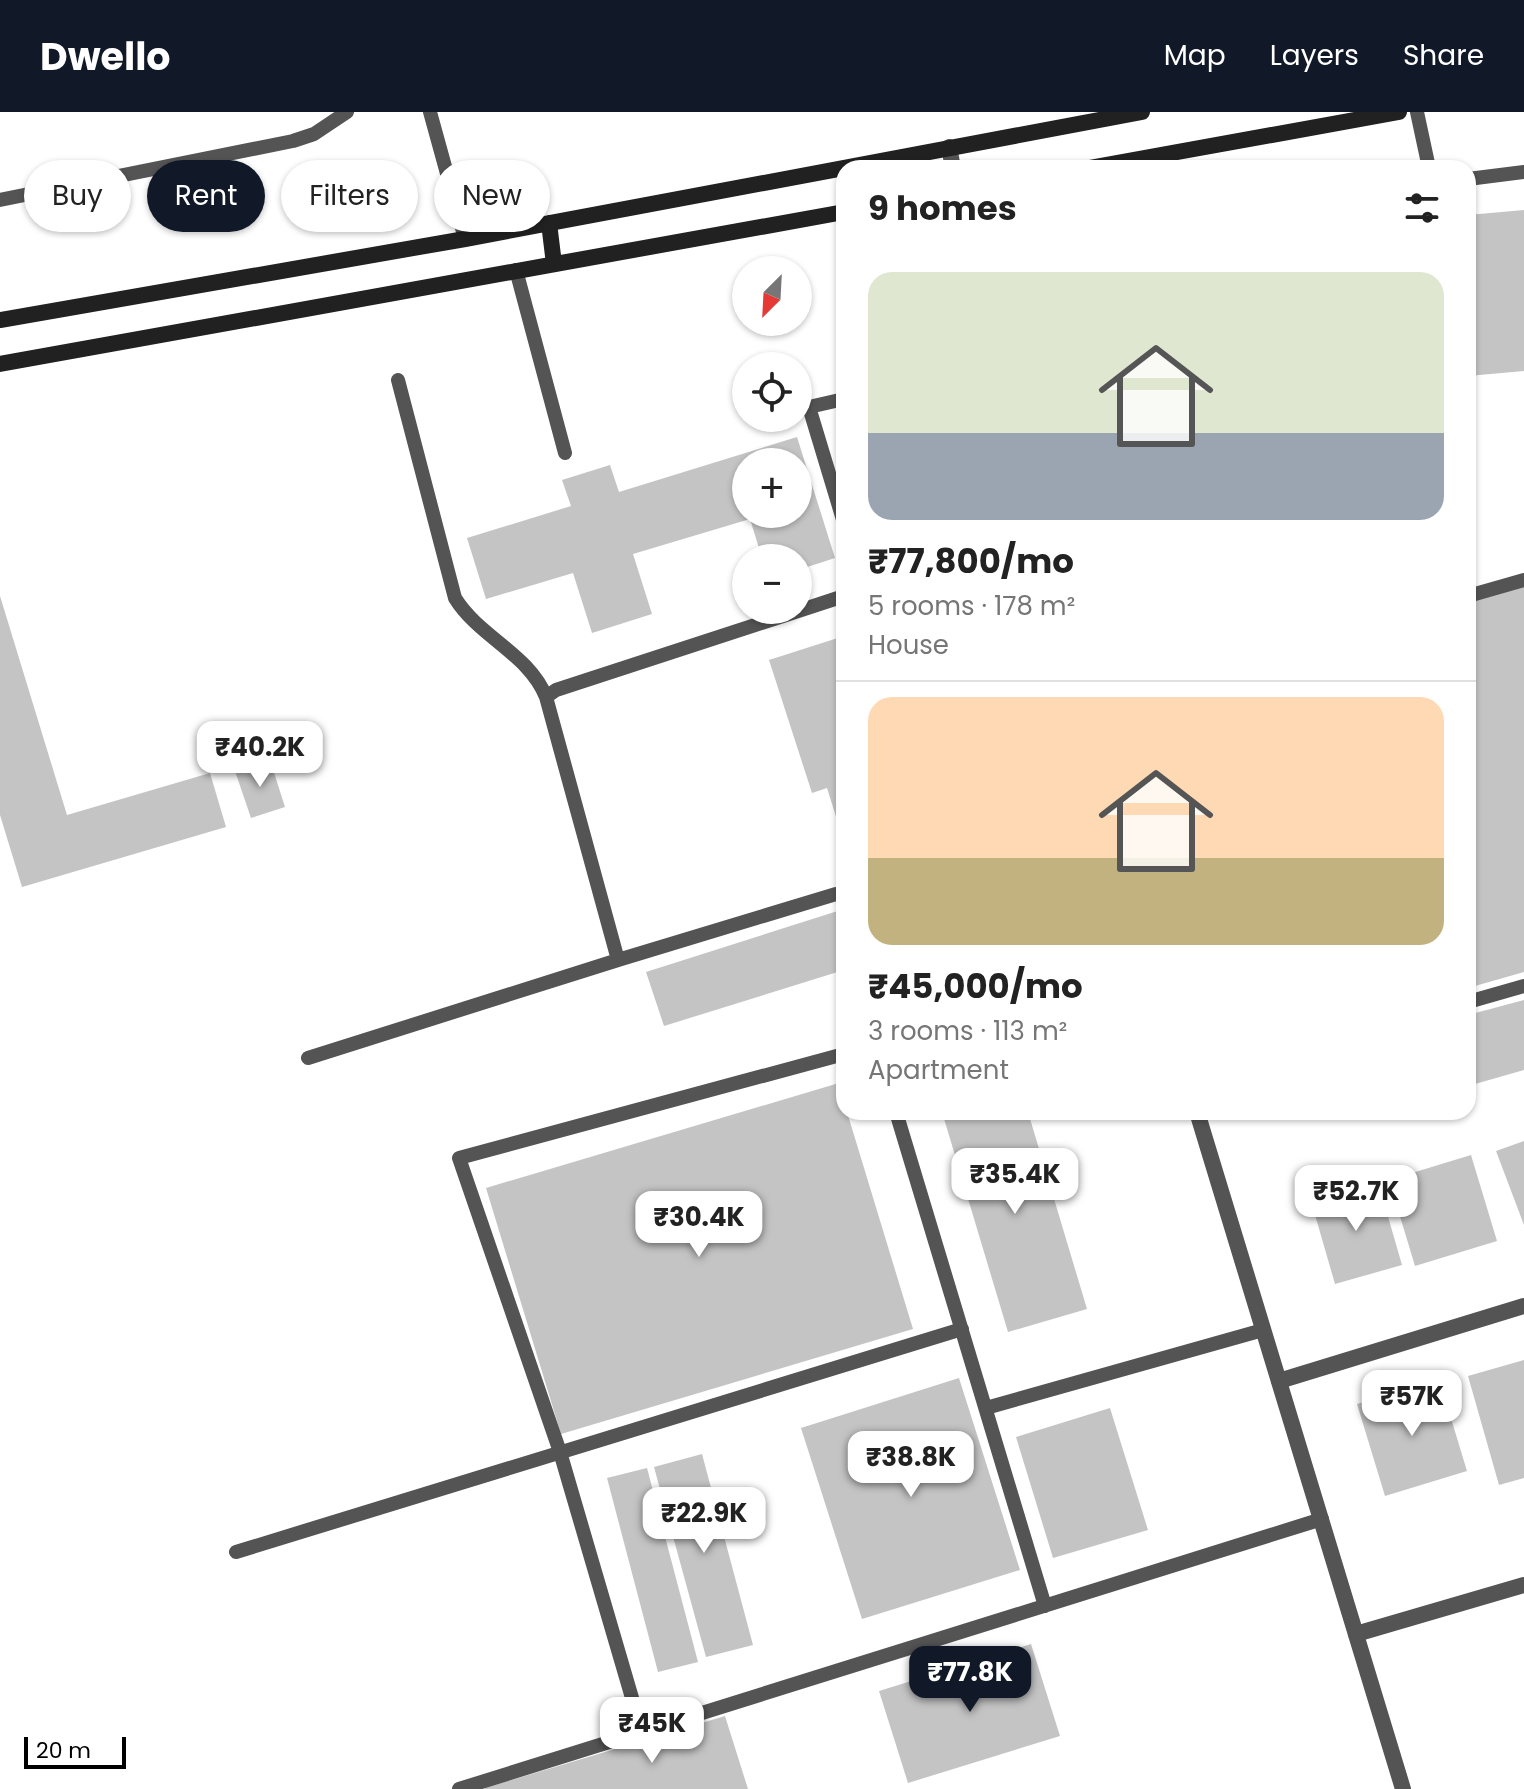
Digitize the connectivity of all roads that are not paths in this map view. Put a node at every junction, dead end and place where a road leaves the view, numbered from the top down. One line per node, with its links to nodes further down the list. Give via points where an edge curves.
1 (347, 112): 14 (lane, via 293,141)
2 (430, 112): 19 (lane)
3 (1142, 112): 6 (main road)
4 (1399, 112): 9 (main road)
5 (1417, 112): 10 (lane)
6 (949, 147): 7 (main road); 8 (street)
7 (881, 160)
8 (951, 160)
9 (1133, 160)
10 (1427, 160)
11 (836, 168): 16 (main road)
12 (1524, 172): 13 (lane)
13 (1476, 178)
14 (0, 200)
15 (836, 213): 20 (main road)
16 (550, 223)
17 (550, 231): 20 (main road)
18 (502, 232): 19 (main road)
19 (465, 239): 22 (main road)
20 (554, 264): 21 (main road)
21 (516, 270): 23 (main road); 26 (lane)
22 (0, 320)
23 (0, 364)
24 (398, 380): 31 (lane, via 455,598 464,613 532,672)
25 (836, 401): 27 (lane, via 809,407)
26 (565, 453)
27 (836, 496)
28 (1524, 580): 29 (lane)
29 (1476, 594)
30 (836, 599): 31 (lane)
31 (546, 697): 33 (lane)
32 (836, 894): 33 (lane)
33 (618, 960): 37 (lane)
34 (1524, 986): 35 (lane)
35 (1476, 1000)
36 (836, 1056): 45 (lane, via 459,1158)
37 (308, 1058)
38 (898, 1120): 41 (lane)
39 (1199, 1120): 42 (street)
40 (1524, 1306): 43 (street)
41 (962, 1329): 44 (lane); 45 (lane)
42 (1263, 1330): 43 (street); 44 (lane)
43 (1279, 1381): 46 (street)
44 (986, 1408): 49 (lane)
45 (560, 1452): 47 (lane); 51 (lane)
46 (1322, 1519): 49 (lane); 50 (street)
47 (236, 1552)
48 (1524, 1585): 50 (street)
49 (1045, 1606): 51 (lane)
50 (1356, 1634): 53 (street)
51 (642, 1732): 52 (lane)
52 (459, 1789)
53 (1403, 1789)

